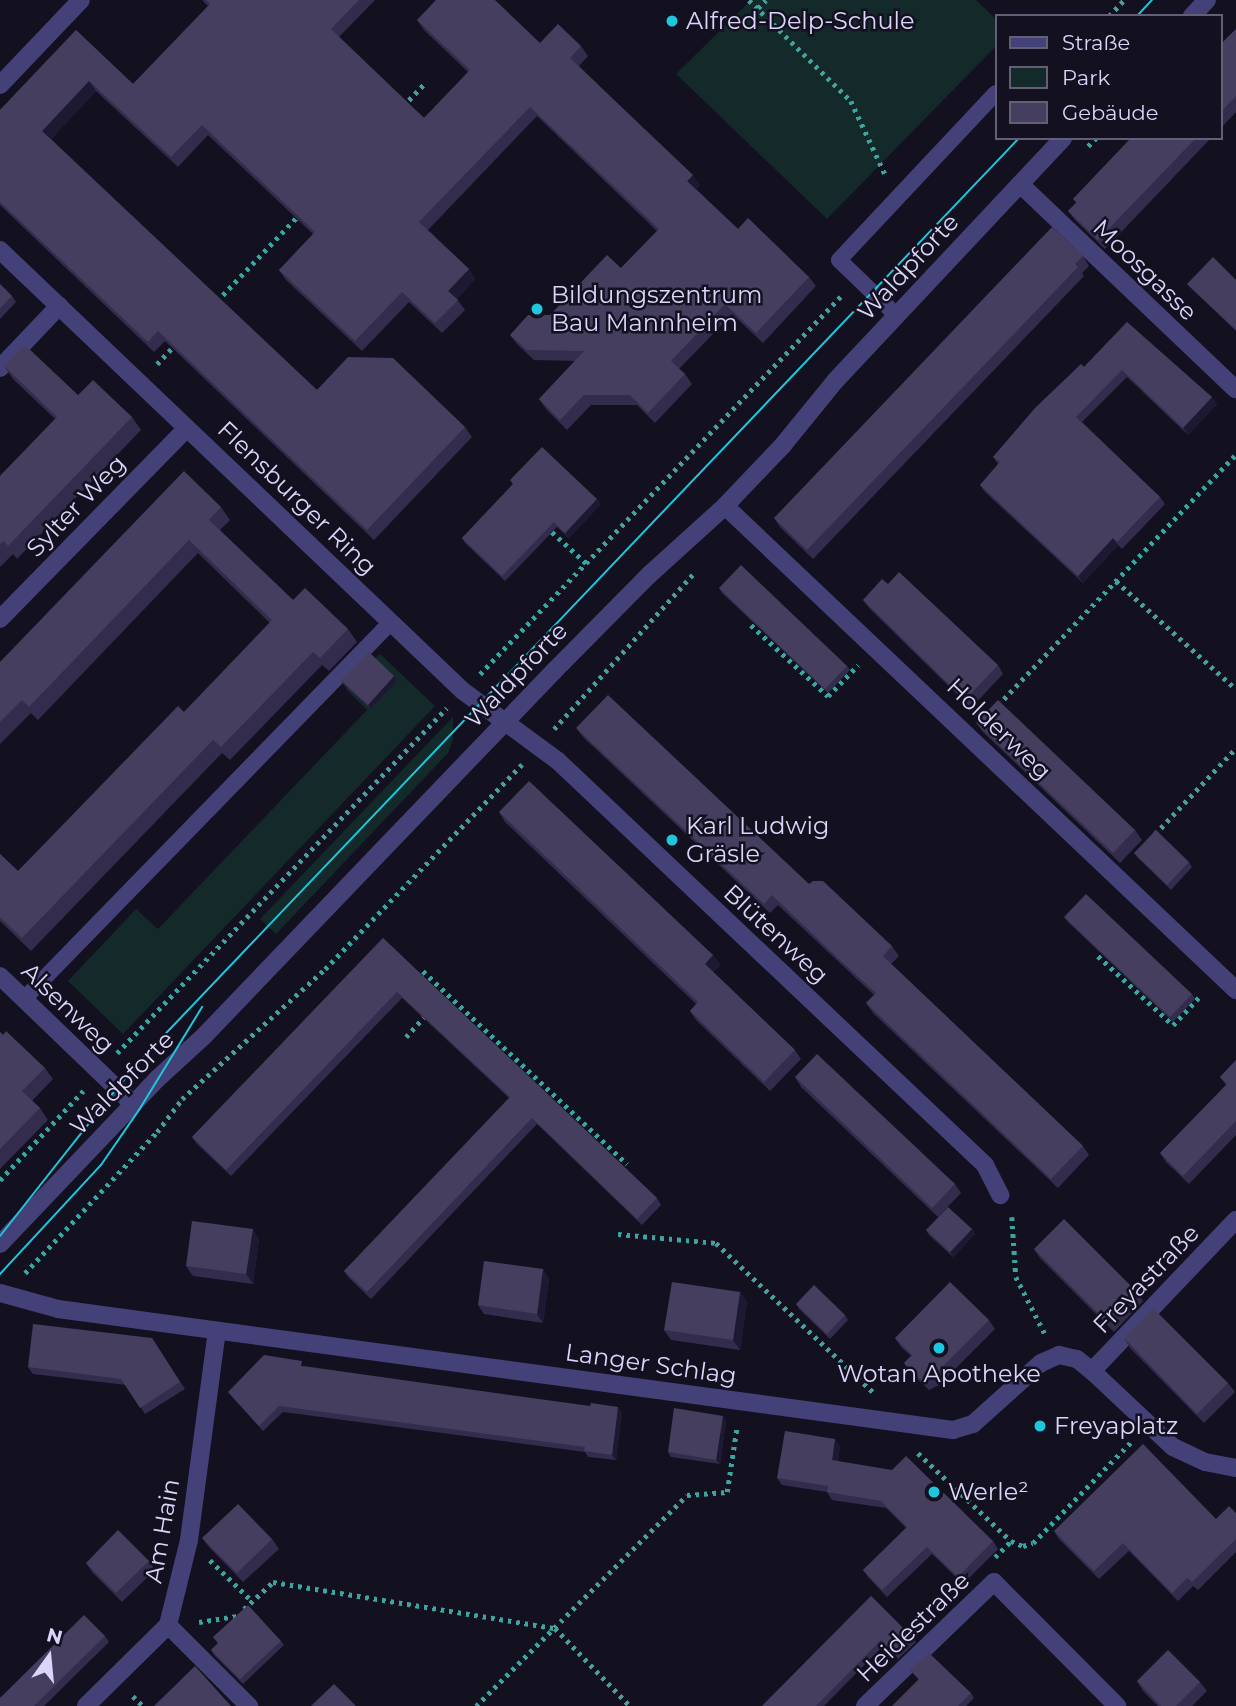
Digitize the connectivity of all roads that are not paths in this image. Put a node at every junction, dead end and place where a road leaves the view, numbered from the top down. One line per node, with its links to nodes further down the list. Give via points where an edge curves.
1 (82, 0): 4 (street)
2 (1208, 0): 3 (street)
3 (1194, 14)
4 (0, 85)
5 (995, 94): 10 (lane, via 839,260)
6 (1061, 140): 7 (street, Waldpforte)
7 (1020, 184): 10 (street, Waldpforte); 12 (street, Moosgasse)
8 (0, 250): 9 (street, Flensburger Ring)
9 (59, 306): 11 (street); 13 (street, Flensburger Ring)
10 (895, 315): 14 (street, Waldpforte)
11 (0, 368)
12 (1236, 390)
13 (187, 428): 15 (street, Sylter Weg); 16 (street, Flensburger Ring)
14 (726, 506): 17 (street, Waldpforte, via 649,575); 19 (street, Holderweg)
15 (0, 619)
16 (390, 623): 17 (street, Flensburger Ring); 20 (lane)
17 (504, 722): 21 (street, Waldpforte, via 204,1036); 22 (street, Blütenweg, via 558,761 985,1165)
18 (0, 976): 20 (street, Alsenweg)
19 (1236, 990)
20 (24, 999): 21 (street, Alsenweg)
21 (133, 1104): 24 (street, Waldpforte)
22 (1000, 1195)
23 (1236, 1220): 27 (street, Freyastraße)
24 (0, 1244)
25 (2, 1294): 26 (street, Langer Schlag, via 58,1309)
26 (217, 1331): 27 (street, Langer Schlag, via 953,1430 973,1424 1041,1363 1059,1355 1077,1359); 29 (street, Am Hain, via 189,1540)
27 (1092, 1371): 28 (street, via 1185,1454)
28 (1236, 1468)
29 (168, 1625): 30 (street); 31 (street)
30 (86, 1706)
31 (249, 1706)
32 (865, 1706): 33 (street, Heidestraße, via 994,1582)
33 (1116, 1706)

